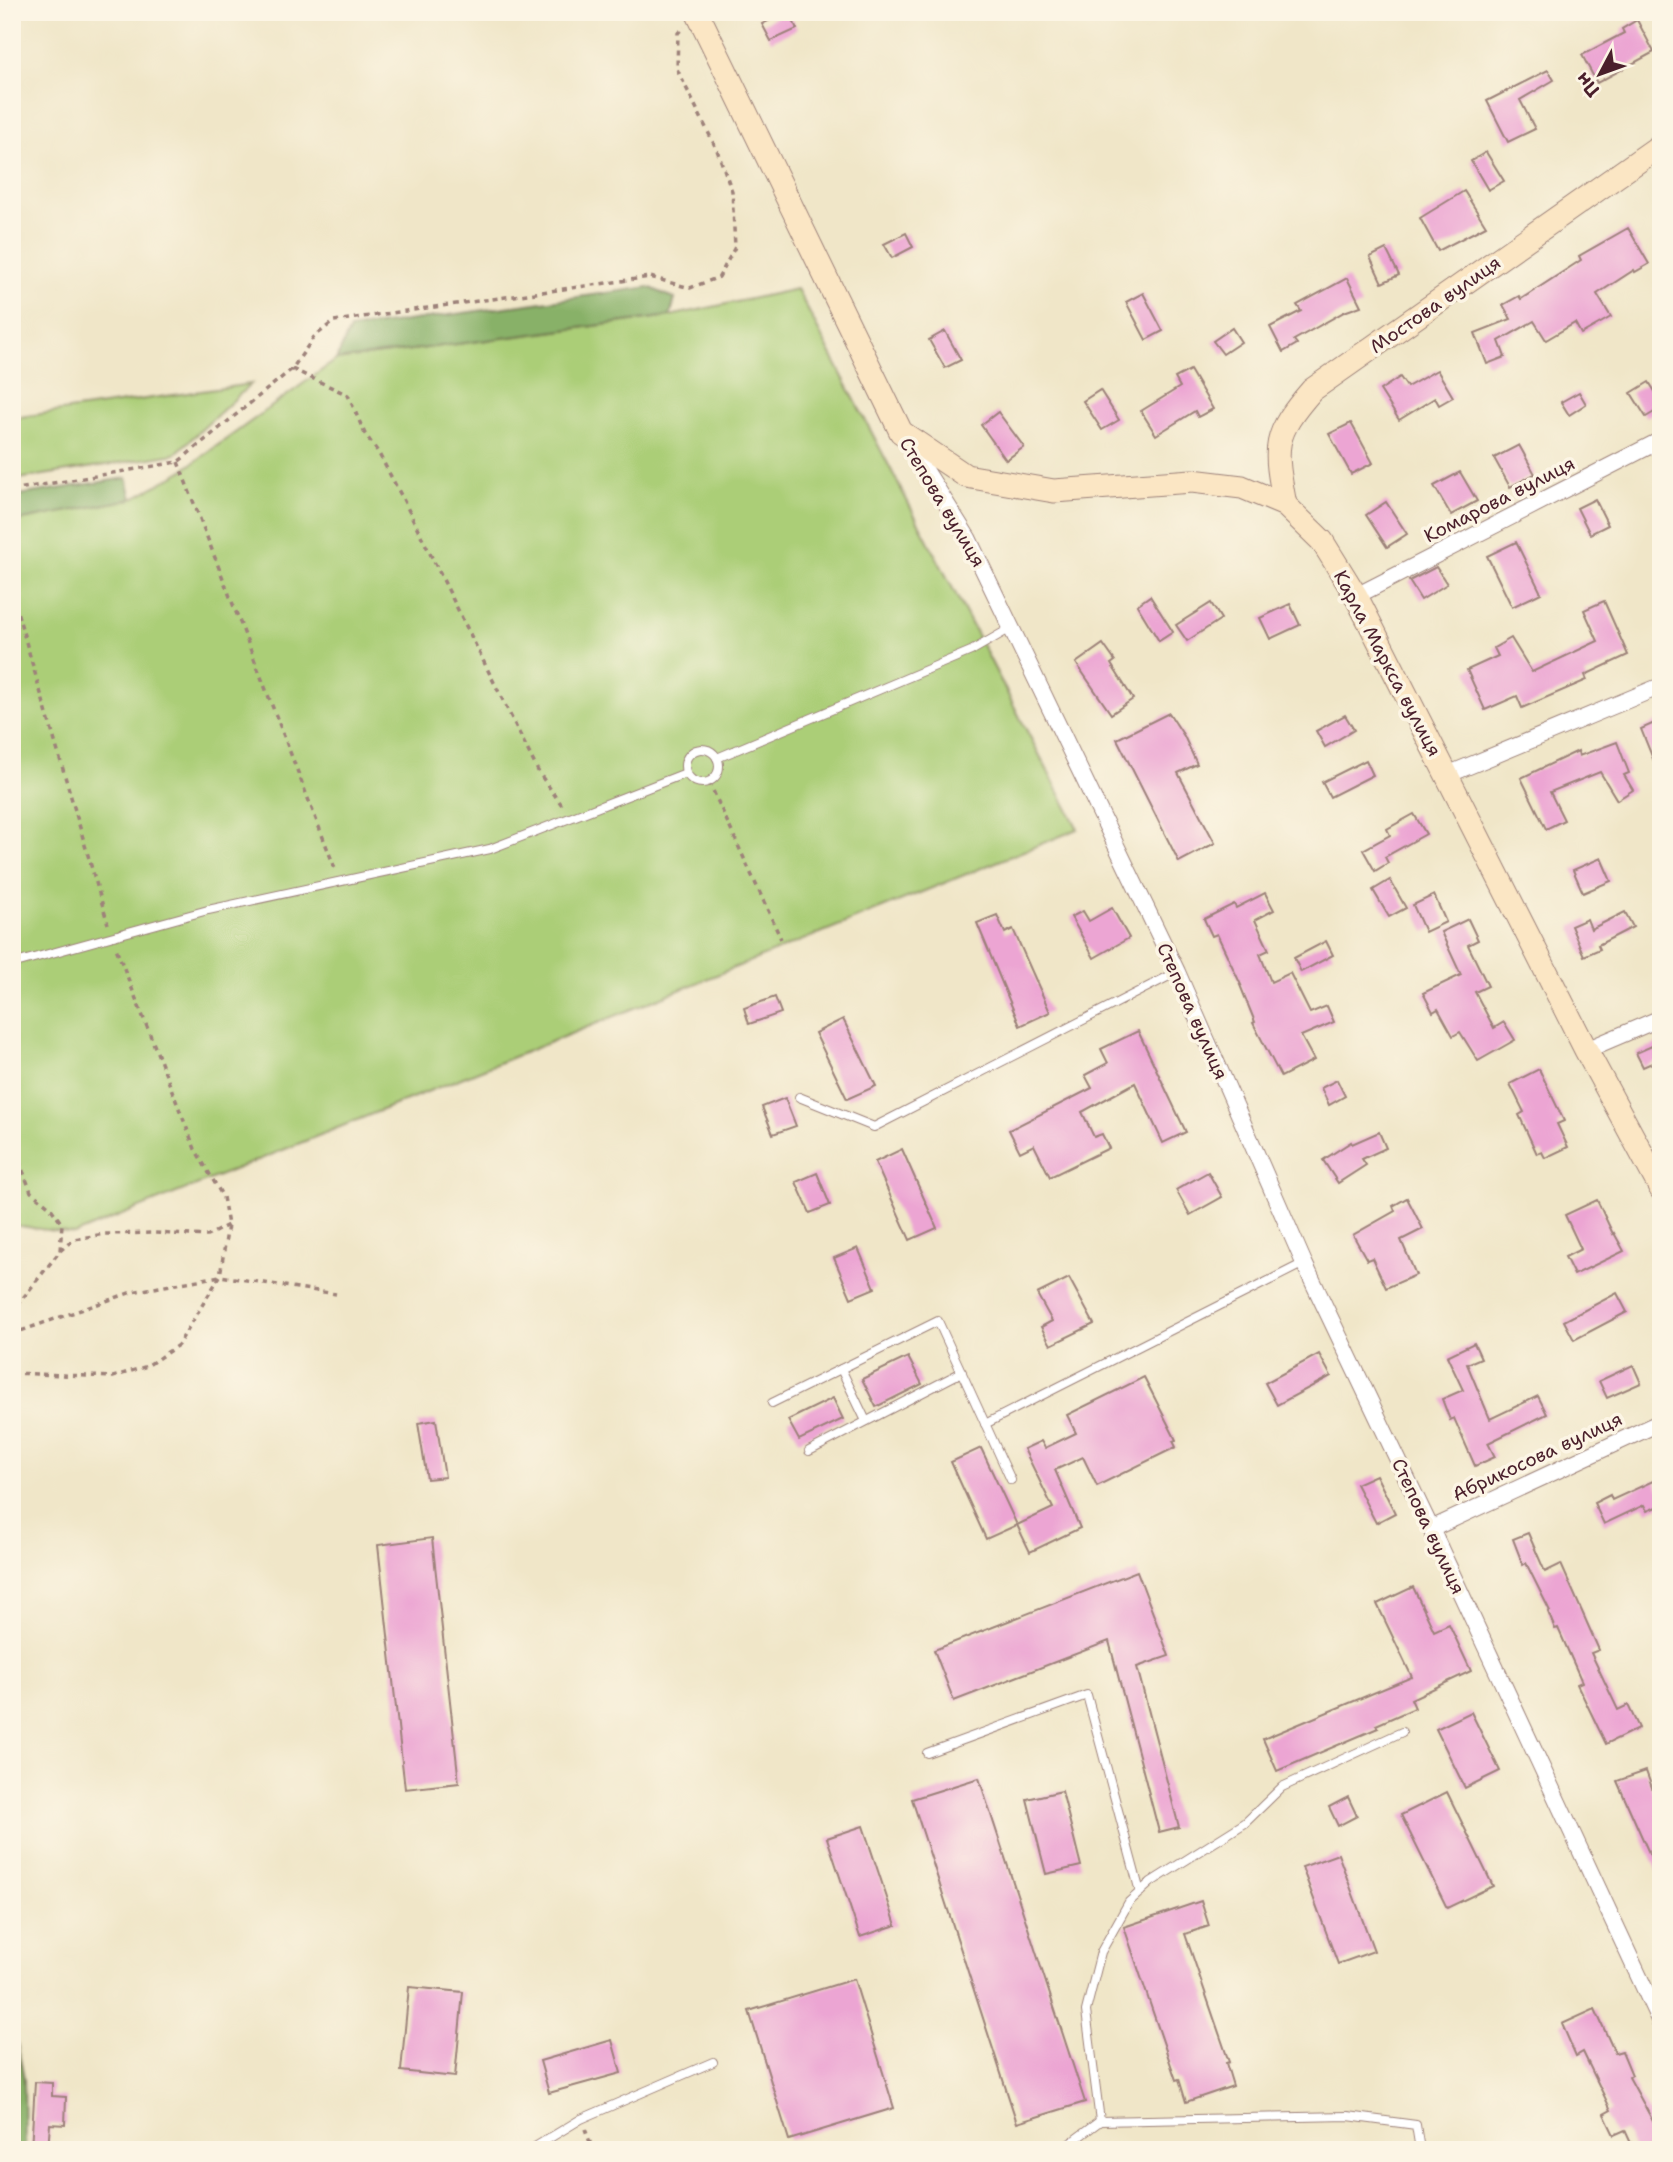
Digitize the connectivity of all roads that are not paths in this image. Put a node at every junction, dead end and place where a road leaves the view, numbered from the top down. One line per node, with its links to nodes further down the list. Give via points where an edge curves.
1 (698, 13): 3 (street, Степова вулиця)
2 (1661, 145): 5 (street, Мостова вулиця, via 1312,390 1277,441)
3 (901, 432): 5 (street, Карла Маркса вулиця, via 966,476 1054,491 1192,481 1242,487); 7 (street, Степова вулиця, via 968,538)
4 (1661, 440): 6 (street, Комарова вулиця)
5 (1285, 505): 6 (street, Карла Маркса вулиця, via 1322,541)
6 (1356, 596): 11 (street, Карла Маркса вулиця)
7 (1011, 628): 9 (lane, via 971,651); 13 (street, Степова вулиця)
8 (1661, 686): 11 (street)
9 (717, 758): 10 (lane, via 707,749 694,750 685,760); 10 (lane, via 718,772 709,782 695,782)
10 (686, 773): 12 (lane, via 490,849 208,910)
11 (1447, 775): 15 (street, Карла Маркса вулиця)
12 (12, 964)
13 (1177, 972): 16 (lane, via 874,1127); 18 (street, Степова вулиця)
14 (1661, 1018): 15 (street)
15 (1586, 1050): 17 (street, Карла Маркса вулиця)
16 (799, 1097)
17 (1661, 1189)
18 (1304, 1263): 24 (lane); 27 (street, Степова вулиця)
19 (841, 1369): 20 (lane, via 938,1321); 21 (lane); 22 (lane)
20 (962, 1372): 22 (lane); 24 (lane)
21 (772, 1403)
22 (866, 1421): 25 (lane)
23 (1661, 1422): 27 (street, Абрикосова вулиця)
24 (985, 1424): 26 (lane)
25 (808, 1451)
26 (1011, 1480)
27 (1431, 1529): 31 (street, Степова вулиця)
28 (1402, 1732): 30 (lane, via 1282,1787 1245,1824)
29 (927, 1753): 30 (lane, via 1087,1695)
30 (1140, 1892): 33 (lane, via 1129,1902 1101,1952 1086,2011)
31 (1661, 2024)
32 (712, 2062): 34 (lane, via 581,2119)
33 (1100, 2121): 35 (lane); 36 (lane, via 1348,2116 1416,2125)
34 (530, 2150)
35 (1061, 2150)
36 (1420, 2150)

